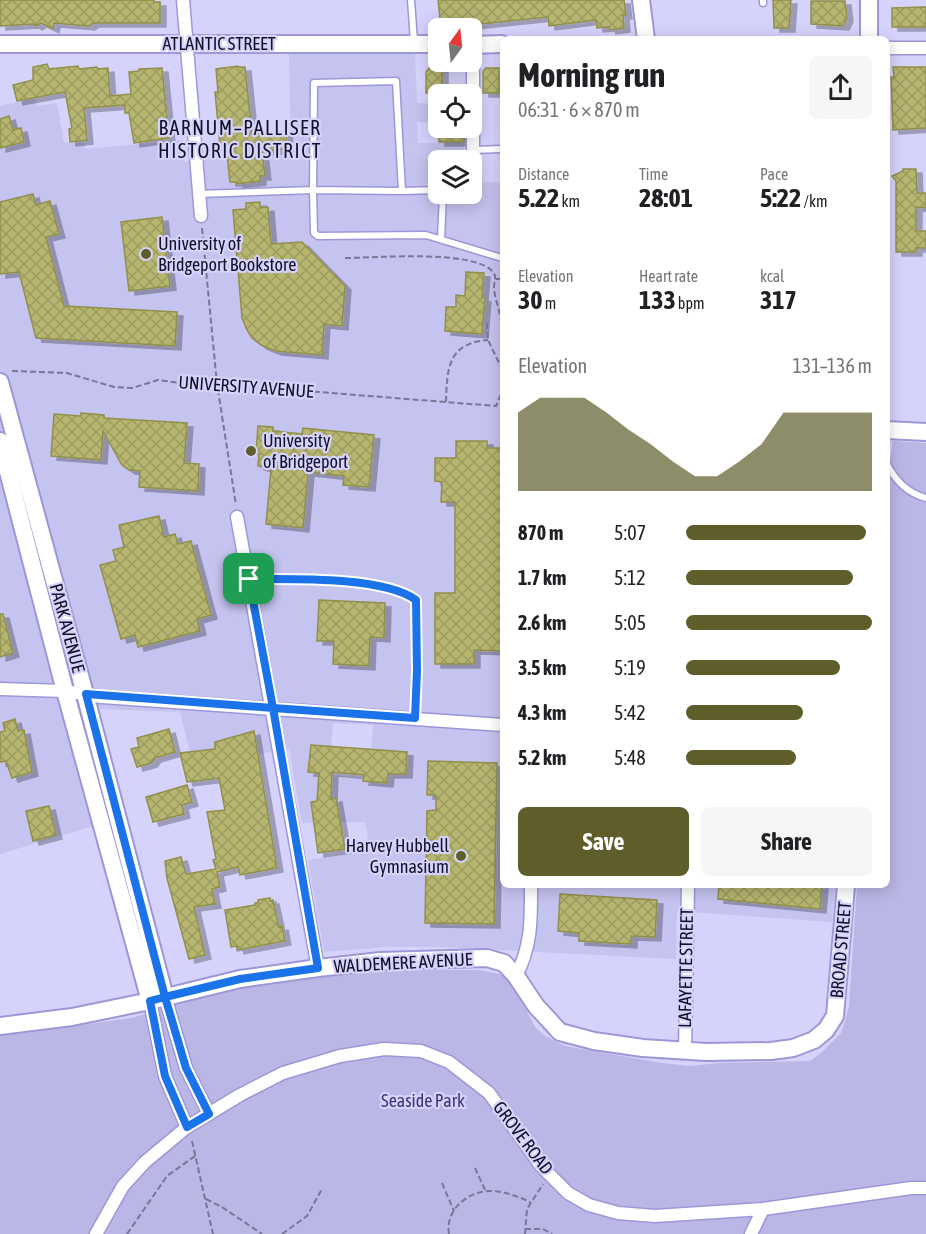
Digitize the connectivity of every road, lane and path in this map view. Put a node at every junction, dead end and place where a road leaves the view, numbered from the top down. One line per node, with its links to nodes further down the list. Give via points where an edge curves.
1 (183, 0): 8 (street)
2 (411, 0): 9 (lane)
3 (641, 0): 5 (street)
4 (868, 0): 6 (street)
5 (646, 36)
6 (869, 36)
7 (0, 44): 8 (street, ATLANTIC STREET)
8 (187, 44): 9 (street, ATLANTIC STREET); 21 (street)
9 (414, 44): 11 (street, ATLANTIC STREET)
10 (500, 44): 12 (street)
11 (428, 45)
12 (482, 45)
13 (890, 48): 14 (street)
14 (926, 48)
15 (472, 72): 17 (street)
16 (500, 149): 17 (lane)
17 (473, 150)
18 (313, 190): 20 (lane); 20 (lane, via 314,83 396,81); 21 (lane); 24 (lane, via 314,233 318,236 426,235)
19 (428, 190): 20 (lane)
20 (402, 191)
21 (199, 194): 23 (street)
22 (443, 204): 24 (lane)
23 (201, 216): 34 (path)
24 (441, 239): 25 (lane)
25 (500, 257)
26 (345, 258): 27 (path, via 456,258 488,268)
27 (496, 279): 28 (path); 29 (path, via 493,288)
28 (500, 279)
29 (500, 316)
30 (487, 323): 31 (path)
31 (488, 340): 32 (path); 36 (path, via 472,341 455,353 447,375)
32 (500, 365)
33 (3, 377): 34 (path, UNIVERSITY AVENUE, via 13,371 67,373 114,387 132,388 158,380); 46 (street, PARK AVENUE)
34 (217, 384): 36 (path, UNIVERSITY AVENUE); 42 (path)
35 (500, 397): 36 (path, UNIVERSITY AVENUE, via 496,406)
36 (446, 402)
37 (890, 430): 38 (street)
38 (926, 432)
39 (0, 441): 45 (street, PARK AVENUE)
40 (890, 469): 41 (lane, via 910,492)
41 (926, 498)
42 (237, 517): 43 (street)
43 (249, 579): 47 (street); 48 (lane, via 319,579 388,588 416,600)
44 (0, 689): 45 (street)
45 (65, 691): 46 (street); 55 (street, PARK AVENUE)
46 (86, 694): 47 (street); 55 (street, PARK AVENUE)
47 (273, 708): 48 (street); 53 (street)
48 (415, 718): 49 (street)
49 (500, 725)
50 (531, 888): 54 (street, via 531,927 525,959)
51 (688, 888): 58 (street, LAFAYETTE STREET)
52 (846, 888): 56 (street, BROAD STREET)
53 (318, 968): 54 (street, WALDEMERE AVENUE, via 380,961 487,958 504,963); 55 (street, WALDEMERE AVENUE, via 240,979)
54 (516, 976): 58 (street, WALDEMERE AVENUE, via 560,1032 594,1041)
55 (158, 999): 57 (street, WALDEMERE AVENUE, via 72,1017); 59 (street, PARK AVENUE); 60 (street, PARK AVENUE, via 165,1076)
56 (835, 1016): 58 (street, WALDEMERE AVENUE, via 814,1040 793,1048)
57 (0, 1026)
58 (685, 1050)
59 (209, 1114): 60 (street, GROVE ROAD); 63 (street, GROVE ROAD, via 284,1073 340,1056 384,1049 421,1052 449,1062 489,1093)
60 (184, 1129): 61 (path); 74 (street, GROVE ROAD, via 123,1186)
61 (196, 1156): 68 (path); 75 (path, via 167,1176)
62 (475, 1168): 67 (path)
63 (549, 1174): 69 (path); 70 (street, GROVE ROAD, via 568,1193 589,1205 618,1213 655,1216)
64 (442, 1183): 71 (path)
65 (926, 1188): 70 (street, GROVE ROAD)
66 (322, 1189): 78 (path, via 307,1216)
67 (486, 1192): 69 (path, via 509,1194); 71 (path, via 465,1199)
68 (206, 1199): 76 (path); 77 (path)
69 (530, 1202): 72 (path)
70 (763, 1209): 83 (street)
71 (454, 1210): 79 (path)
72 (525, 1229): 73 (path); 80 (path)
73 (547, 1231): 81 (path); 82 (path)
74 (96, 1234)
75 (127, 1234)
76 (213, 1234)
77 (262, 1234)
78 (282, 1234)
79 (449, 1234)
80 (525, 1234)
81 (543, 1234)
82 (552, 1234)
83 (751, 1234)

